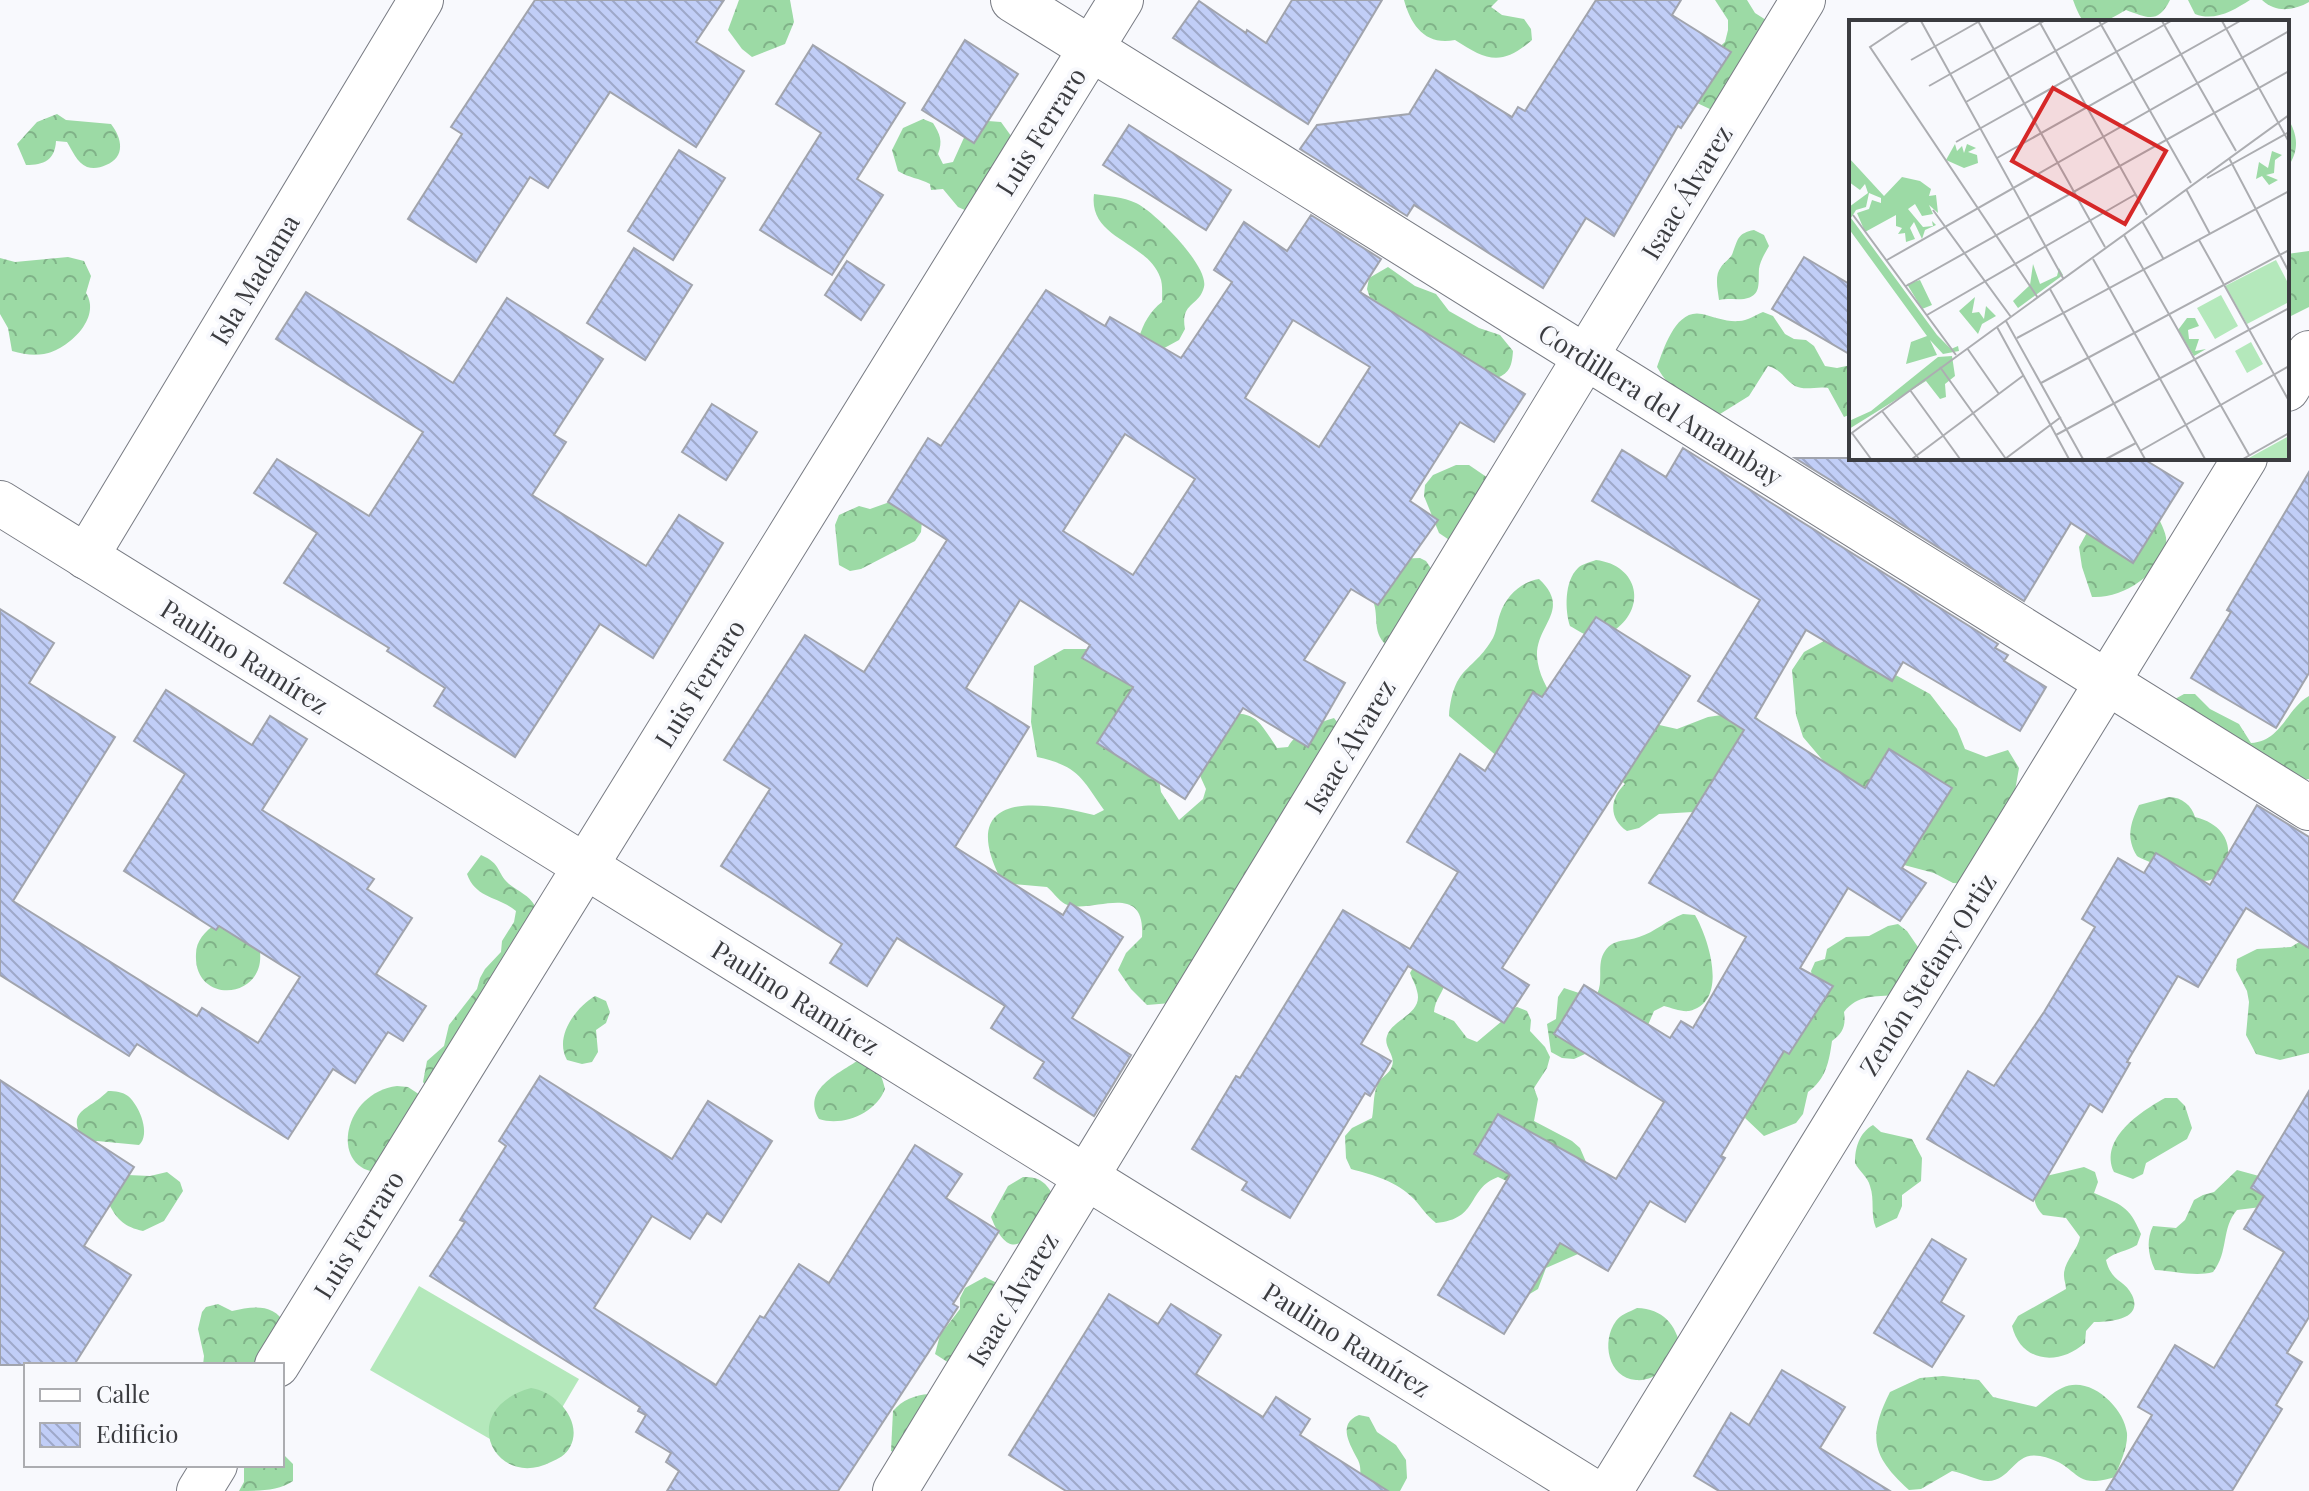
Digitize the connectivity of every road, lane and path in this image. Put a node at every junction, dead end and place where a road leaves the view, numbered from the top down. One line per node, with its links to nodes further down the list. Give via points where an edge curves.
1 (421, 0): 11 (street, Isla Madama)
2 (1013, 0): 5 (street, Cordillera del Amambay)
3 (1121, 0): 5 (street, Luis Ferraro)
4 (1803, 0): 7 (street, Isaac Álvarez)
5 (1092, 48): 7 (street, Cordillera del Amambay); 14 (street, Luis Ferraro)
6 (2309, 353): 8 (street)
7 (1585, 357): 12 (street, Cordillera del Amambay); 15 (street, Isaac Álvarez)
8 (2289, 386)
9 (2244, 460): 12 (street, Zenón Stefany Ortiz)
10 (0, 503): 11 (street, Paulino Ramírez)
11 (86, 557): 14 (street, Paulino Ramírez)
12 (2107, 682): 13 (street, Cordillera del Amambay); 21 (street, Zenón Stefany Ortiz)
13 (2309, 808)
14 (585, 867): 15 (street, Paulino Ramírez); 16 (street, Luis Ferraro)
15 (1086, 1177): 19 (street, Isaac Álvarez); 20 (street, Paulino Ramírez)
16 (278, 1363)
17 (214, 1467): 18 (street)
18 (199, 1491)
19 (895, 1491)
20 (1592, 1491)
21 (1610, 1491)

